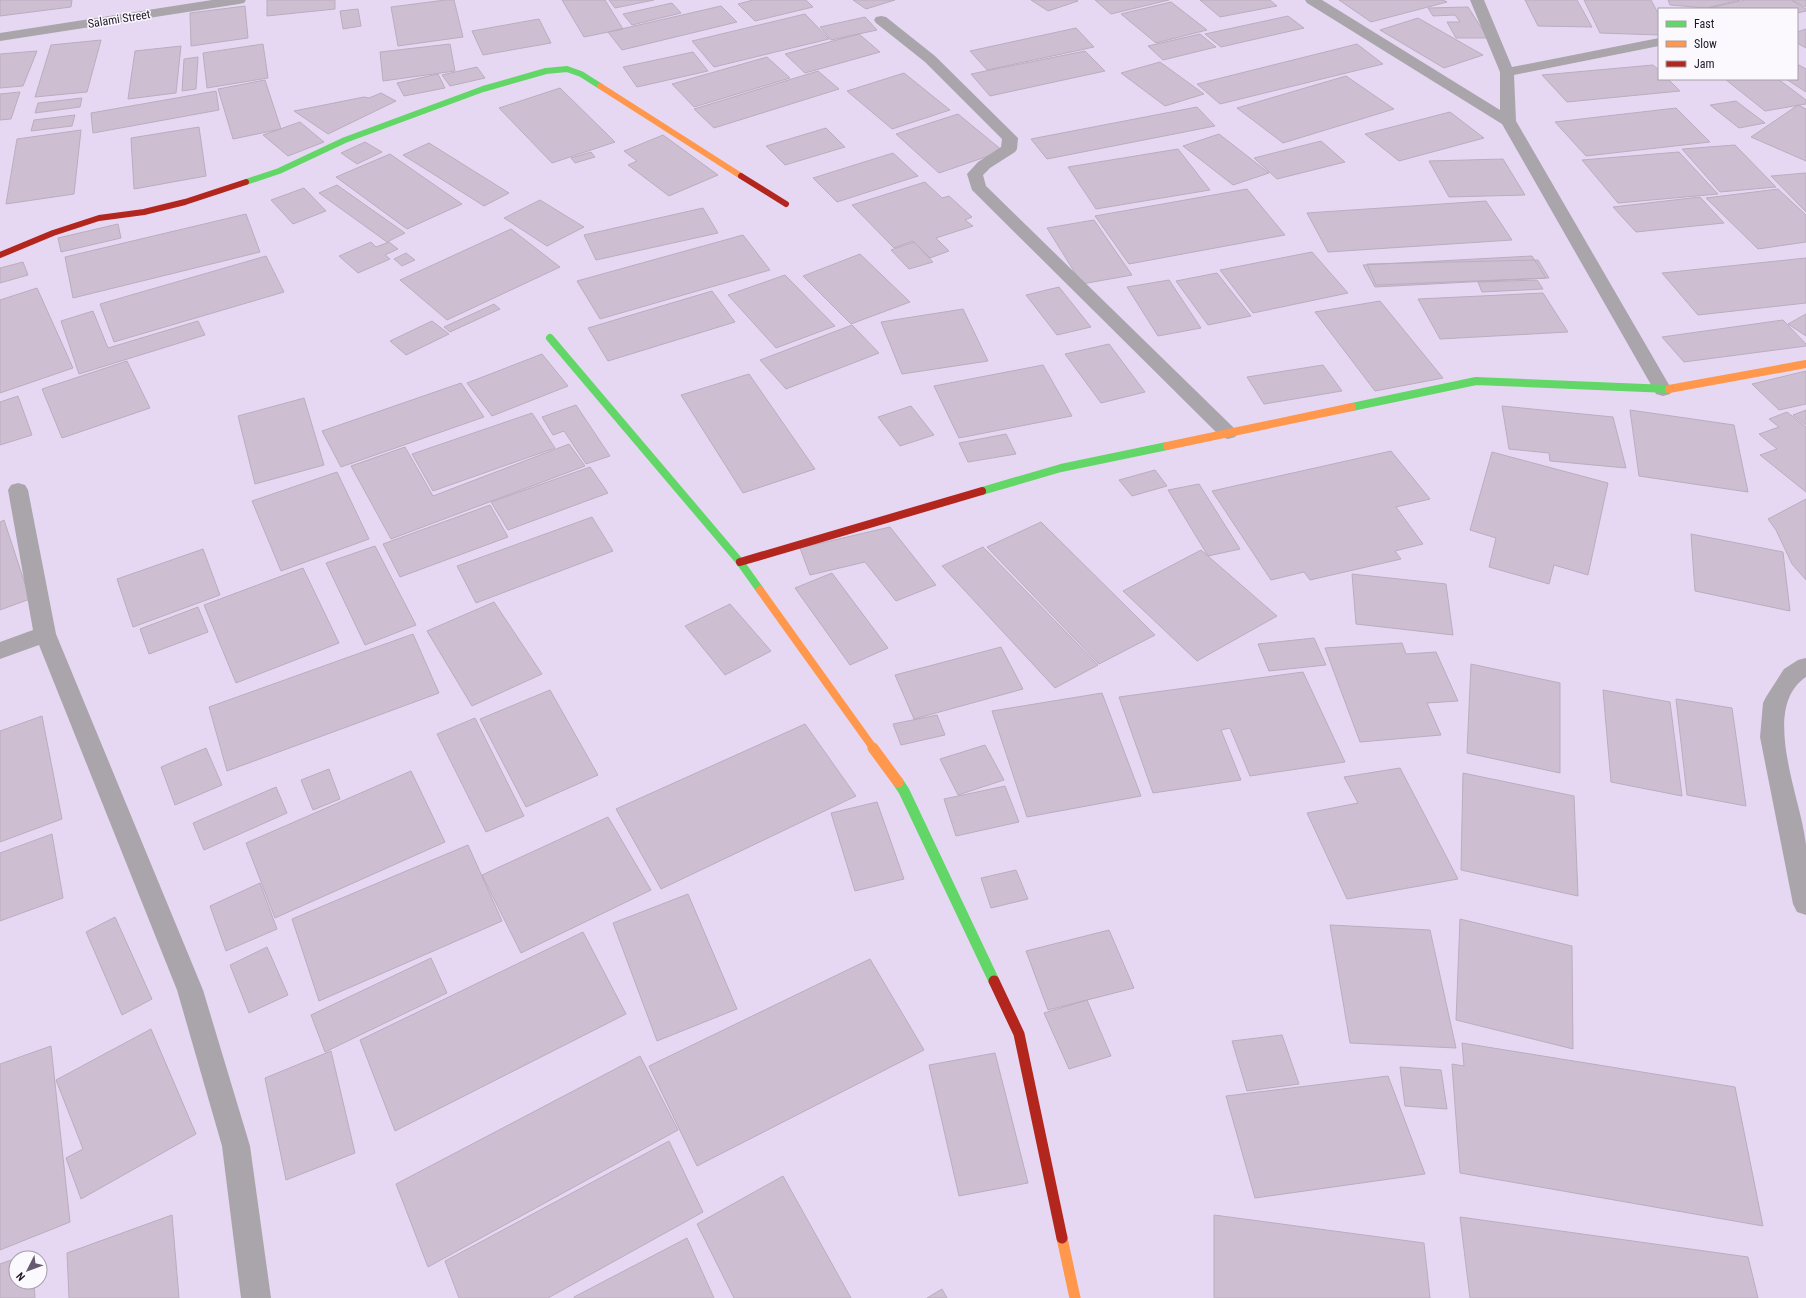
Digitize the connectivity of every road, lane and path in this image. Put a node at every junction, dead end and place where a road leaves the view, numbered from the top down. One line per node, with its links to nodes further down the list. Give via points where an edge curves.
1 (239, 0): 5 (street, Salami Street)
2 (1312, 0): 8 (street)
3 (1476, 0): 7 (street)
4 (881, 20): 14 (street, via 930,59 1010,138 1010,149 984,165 975,174 978,187)
5 (0, 37)
6 (1658, 42): 7 (street)
7 (1507, 72): 8 (street)
8 (1508, 121): 13 (street)
9 (786, 204): 10 (street, via 581,74 567,69 546,71 483,89 345,140 279,171 185,202 144,212 99,218 53,233)
10 (0, 255)
11 (550, 338): 16 (street)
12 (1806, 364): 13 (street)
13 (1664, 390): 14 (street, via 1476,381)
14 (1228, 432): 16 (street, via 1062,468)
15 (18, 490): 17 (street)
16 (740, 562): 22 (street, via 904,791 1019,1034)
17 (46, 634): 18 (street); 21 (street, via 190,990 236,1146)
18 (0, 650)
19 (1806, 666): 20 (street, via 1792,675 1774,703 1772,737)
20 (1806, 904)
21 (256, 1298)
22 (1075, 1298)

